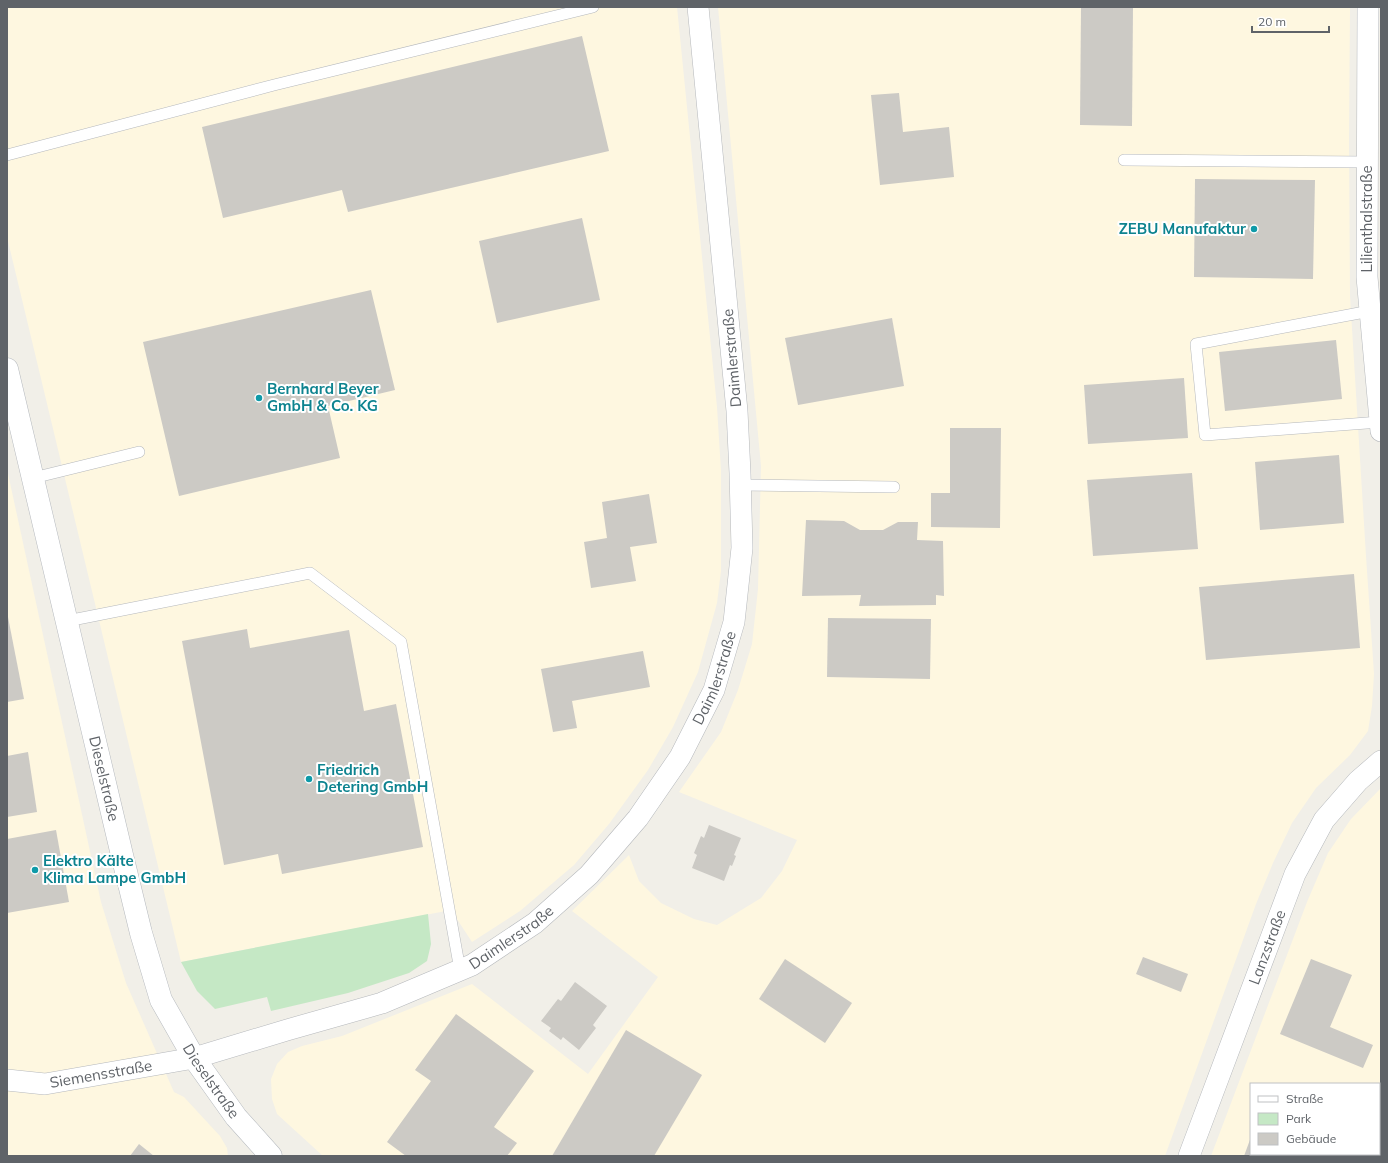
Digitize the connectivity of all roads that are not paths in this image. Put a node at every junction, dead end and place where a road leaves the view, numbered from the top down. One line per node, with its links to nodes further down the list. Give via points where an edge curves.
1 (593, 7): 4 (lane, via 274,85)
2 (698, 7): 12 (street, Daimlerstraße, via 737,411)
3 (1368, 7): 6 (street, Lilienthalstraße)
4 (7, 155)
5 (1124, 160): 6 (lane)
6 (1367, 162): 7 (street, Lilienthalstraße, via 1367,277)
7 (1370, 311): 9 (street, Lilienthalstraße); 9 (lane, via 1196,344 1196,351 1205,435)
8 (7, 369): 11 (street, Dieselstraße)
9 (1381, 426)
10 (139, 452): 11 (lane)
11 (33, 478): 14 (street, Dieselstraße)
12 (740, 485): 13 (lane); 16 (street, Daimlerstraße, via 742,548 734,622 714,690 680,757 638,818 590,875 535,924 472,965)
13 (894, 487)
14 (67, 621): 16 (lane, via 310,573 401,642); 17 (street, Dieselstraße, via 141,933 161,1000)
15 (1381, 761): 20 (street, Lanzstraße, via 1358,781 1324,820 1295,874)
16 (460, 970): 17 (street, Daimlerstraße, via 382,1003)
17 (194, 1058): 18 (street, Siemensstraße, via 45,1084); 19 (street, Dieselstraße, via 236,1117)
18 (7, 1080)
19 (272, 1156)
20 (1189, 1156)

